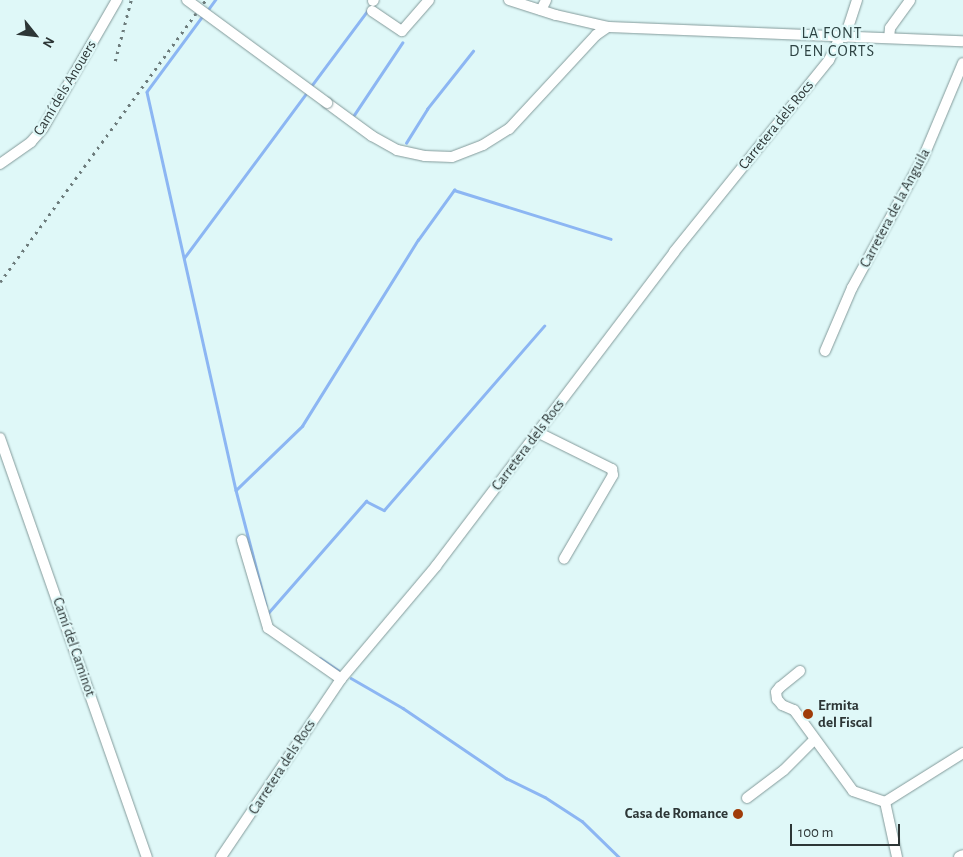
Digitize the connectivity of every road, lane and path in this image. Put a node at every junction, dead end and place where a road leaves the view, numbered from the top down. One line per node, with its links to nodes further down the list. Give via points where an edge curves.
1 (117, 0): 15 (street, Camí dels Anouers, via 43,128 31,142)
2 (187, 0): 10 (street, bridge, via 372,136 397,150 424,156 452,157 483,146 509,129 596,35)
3 (429, 0): 8 (street, via 402,31)
4 (509, 0): 9 (street)
5 (546, 0): 9 (street)
6 (857, 0): 11 (street, Carretera dels Rocs)
7 (910, 0): 12 (street, via 890,28)
8 (373, 4)
9 (541, 10): 10 (street)
10 (608, 27): 11 (street)
11 (843, 37): 12 (street); 17 (street, Carretera dels Rocs, via 829,60 674,252)
12 (889, 38): 13 (street)
13 (963, 41)
14 (963, 64): 16 (street, Carretera de la Anguila, via 923,158 852,288)
15 (0, 164)
16 (825, 352)
17 (537, 432): 20 (street, via 612,469 614,475); 22 (street, Carretera dels Rocs, via 436,566)
18 (0, 438): 28 (street, Camí del Caminot)
19 (242, 540): 22 (street, via 268,628)
20 (564, 559)
21 (800, 670): 23 (street, via 776,692 777,699 794,710)
22 (341, 679): 29 (street, Carretera dels Rocs)
23 (814, 740): 25 (street, via 784,770); 26 (street, via 853,791)
24 (963, 754): 26 (street)
25 (747, 798)
26 (885, 802): 30 (street)
27 (963, 855): 31 (street)
28 (147, 857)
29 (221, 857)
30 (897, 857)
31 (959, 857)

